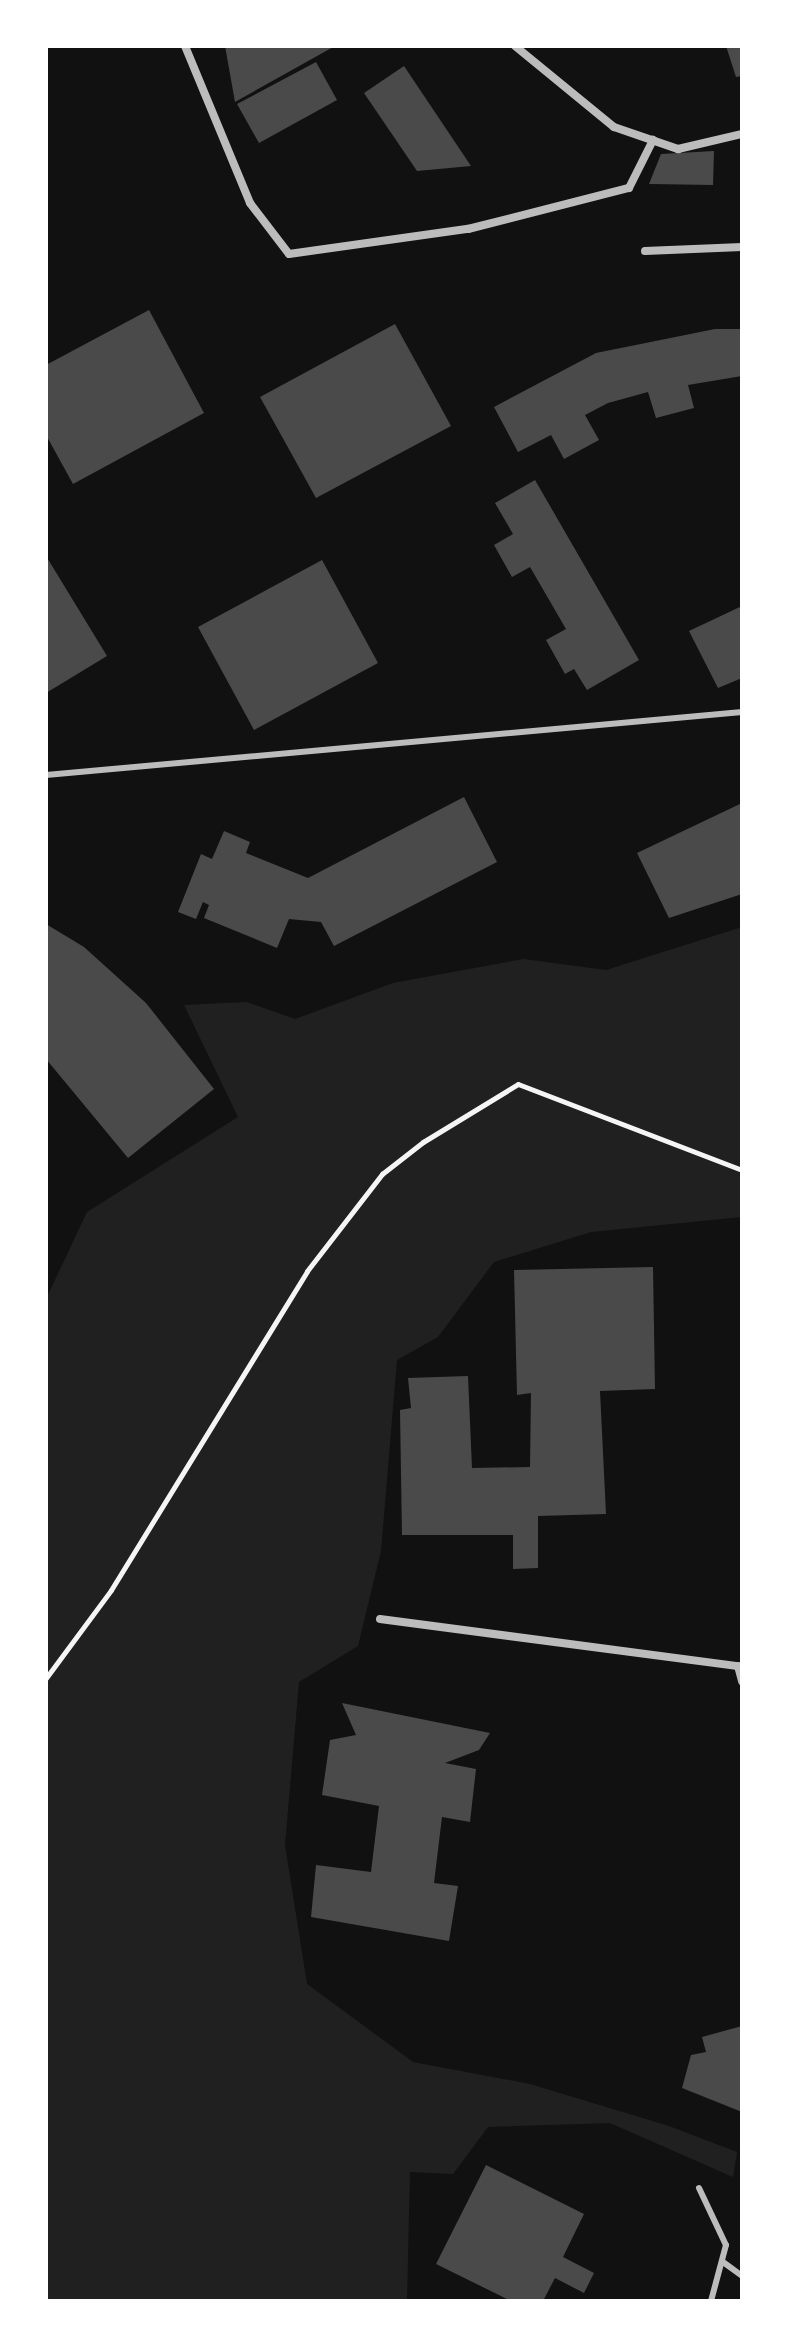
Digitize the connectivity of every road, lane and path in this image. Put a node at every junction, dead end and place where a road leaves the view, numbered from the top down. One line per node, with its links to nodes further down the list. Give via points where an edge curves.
1 (185, 46): 4 (street, via 250,203 289,254 468,229 629,188)
2 (515, 46): 4 (street, via 614,127)
3 (742, 134): 4 (street, via 678,149)
4 (653, 140)
5 (742, 247): 6 (street)
6 (645, 251)
7 (742, 712): 8 (lane)
8 (46, 775)
9 (742, 1170): 11 (path, via 518,1084 423,1142 382,1174 307,1271 111,1590)
10 (380, 1619): 12 (street, via 738,1666)
11 (46, 1678)
12 (742, 1681)
13 (699, 2188): 14 (lane, via 717,2215)
14 (723, 2262): 15 (lane); 16 (lane)
15 (742, 2276)
16 (711, 2301)

